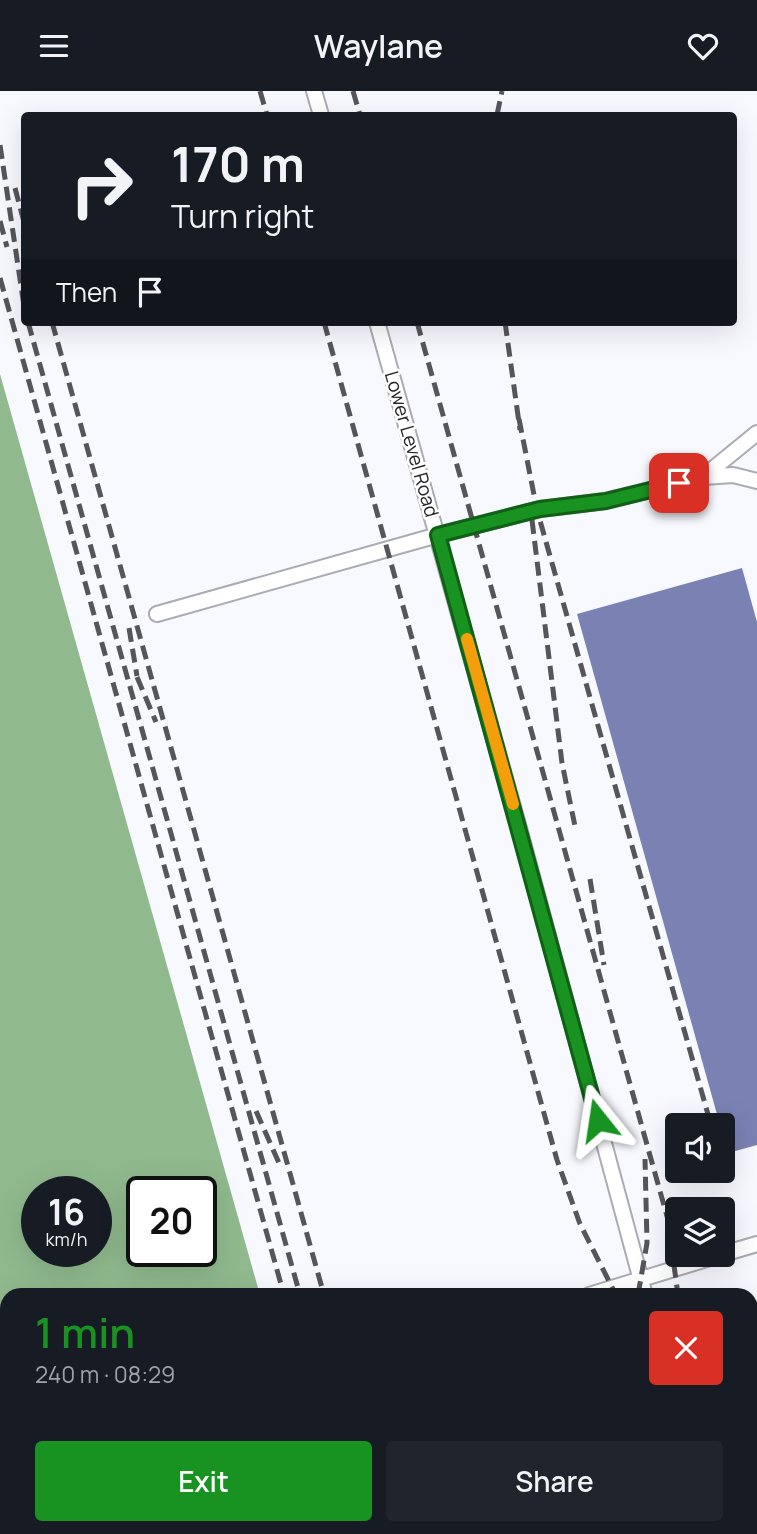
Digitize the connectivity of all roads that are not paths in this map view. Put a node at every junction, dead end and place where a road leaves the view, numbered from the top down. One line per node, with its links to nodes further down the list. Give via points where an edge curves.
1 (314, 91): 2 (lane)
2 (320, 112)
3 (378, 326): 7 (lane, Lower Level Road)
4 (757, 433): 5 (lane)
5 (703, 477): 6 (lane, via 733,475); 7 (lane, via 606,501 540,509)
6 (757, 481)
7 (438, 535): 8 (lane); 12 (lane, Lower Level Road)
8 (158, 614)
9 (757, 1244): 10 (lane)
10 (735, 1250)
11 (680, 1267): 12 (lane)
12 (640, 1280): 13 (lane); 14 (lane, Lower Level Road)
13 (613, 1288)
14 (643, 1288)

